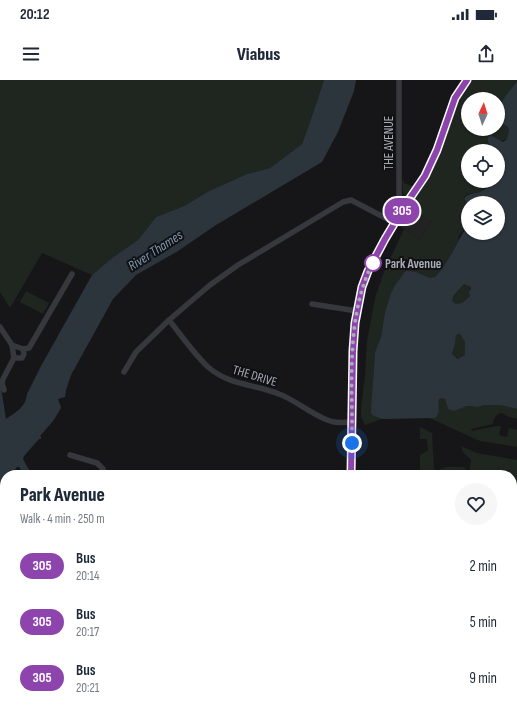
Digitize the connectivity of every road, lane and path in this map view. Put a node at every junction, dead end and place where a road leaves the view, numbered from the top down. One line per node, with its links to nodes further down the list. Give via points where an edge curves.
1 (399, 80): 3 (street, THE AVENUE, via 399,196)
2 (467, 80): 3 (main road, via 455,98 425,176)
3 (406, 204): 4 (main road)
4 (395, 223): 7 (main road, via 368,271); 8 (street, via 352,200 343,202 238,265)
5 (72, 274): 11 (street, via 29,348)
6 (312, 304): 7 (street)
7 (357, 311): 15 (main road, via 353,351)
8 (169, 320): 13 (street, via 136,352); 15 (street, THE DRIVE, via 209,367 226,378 279,394 333,422)
9 (0, 327): 10 (street)
10 (12, 345): 11 (street); 12 (street)
11 (23, 350): 12 (street, via 22,358)
12 (14, 358): 14 (street, via 3,379)
13 (124, 372)
14 (4, 390)
15 (352, 422): 18 (main road)
16 (70, 455): 17 (street, via 97,463)
17 (103, 470)
18 (352, 470)

